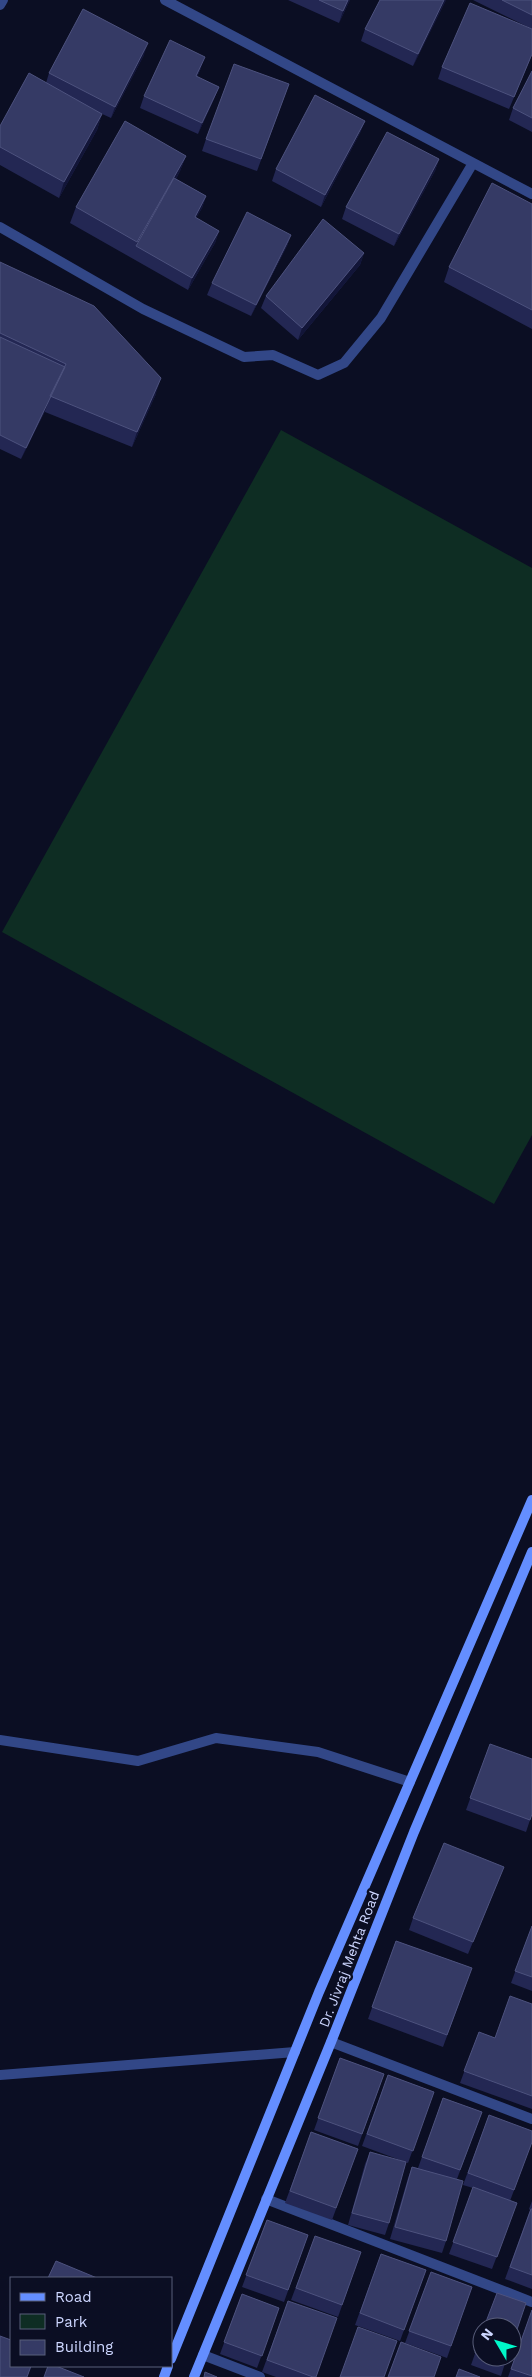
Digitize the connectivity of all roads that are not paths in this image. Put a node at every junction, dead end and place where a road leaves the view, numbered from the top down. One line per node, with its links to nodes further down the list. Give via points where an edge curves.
1 (3, 0): 3 (street)
2 (165, 0): 4 (street)
3 (0, 5)
4 (473, 163): 5 (street); 6 (street, via 381,318 344,363 318,375 273,355 244,357 143,309)
5 (532, 194)
6 (0, 227)
7 (532, 1500): 10 (main road)
8 (532, 1552): 11 (main road, Dr. Jivraj Mehta Road, via 414,1832)
9 (0, 1740): 10 (street, via 138,1761 216,1738 318,1752)
10 (410, 1782): 12 (main road)
11 (331, 2042): 14 (street); 15 (main road, Dr. Jivraj Mehta Road)
12 (294, 2052): 13 (street); 18 (main road)
13 (0, 2075)
14 (532, 2119)
15 (266, 2199): 16 (street); 17 (main road, Dr. Jivraj Mehta Road)
16 (532, 2302)
17 (203, 2355): 19 (main road, Dr. Jivraj Mehta Road); 20 (street)
18 (172, 2357)
19 (194, 2377)
20 (260, 2377)

